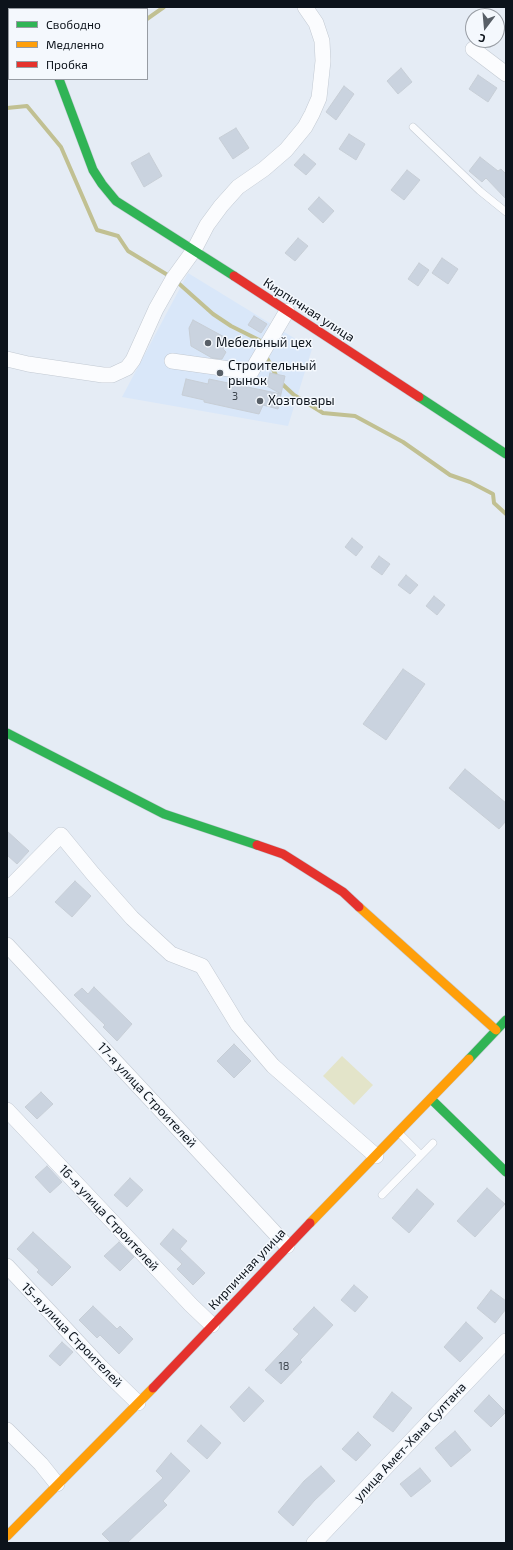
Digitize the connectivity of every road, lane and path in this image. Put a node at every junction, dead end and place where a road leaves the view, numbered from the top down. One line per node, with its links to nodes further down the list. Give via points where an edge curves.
1 (305, 7): 7 (street, via 316,23 322,41 323,61 319,98 312,114 286,150 238,187 221,206)
2 (473, 49): 3 (street)
3 (506, 74)
4 (59, 80): 7 (main road, Кирпичная улица, via 93,170 102,184 116,201)
5 (413, 127): 6 (lane)
6 (506, 212)
7 (194, 250): 8 (main road, Кирпичная улица); 9 (street, via 156,309 127,368 112,375 103,375)
8 (287, 311): 10 (street, via 251,372); 11 (main road, Кирпичная улица)
9 (7, 359)
10 (172, 361)
11 (506, 454)
12 (7, 733): 16 (main road, via 164,814 283,854 343,892)
13 (7, 890): 22 (street, via 61,835 132,918 171,954 202,966 238,1025 273,1066)
14 (7, 945): 25 (street, 17-я улица Строителей)
15 (506, 1020): 16 (main road, Кирпичная улица)
16 (496, 1030): 17 (main road, Кирпичная улица)
17 (432, 1099): 19 (main road, Кирпичная улица); 23 (main road)
18 (7, 1110): 27 (street, 16-я улица Строителей)
19 (399, 1133): 21 (lane); 22 (main road, Кирпичная улица)
20 (433, 1143): 21 (lane)
21 (421, 1155): 24 (lane)
22 (376, 1156): 25 (main road, Кирпичная улица)
23 (506, 1172)
24 (382, 1195)
25 (287, 1246): 27 (main road, Кирпичная улица)
26 (7, 1266): 29 (street, 15-я улица Строителей)
27 (212, 1325): 29 (main road, Кирпичная улица)
28 (506, 1341): 33 (street, улица Амет-Хана Султана)
29 (138, 1403): 31 (main road, Кирпичная улица)
30 (7, 1430): 31 (street)
31 (57, 1484): 32 (main road, Кирпичная улица)
32 (7, 1536)
33 (314, 1543)

